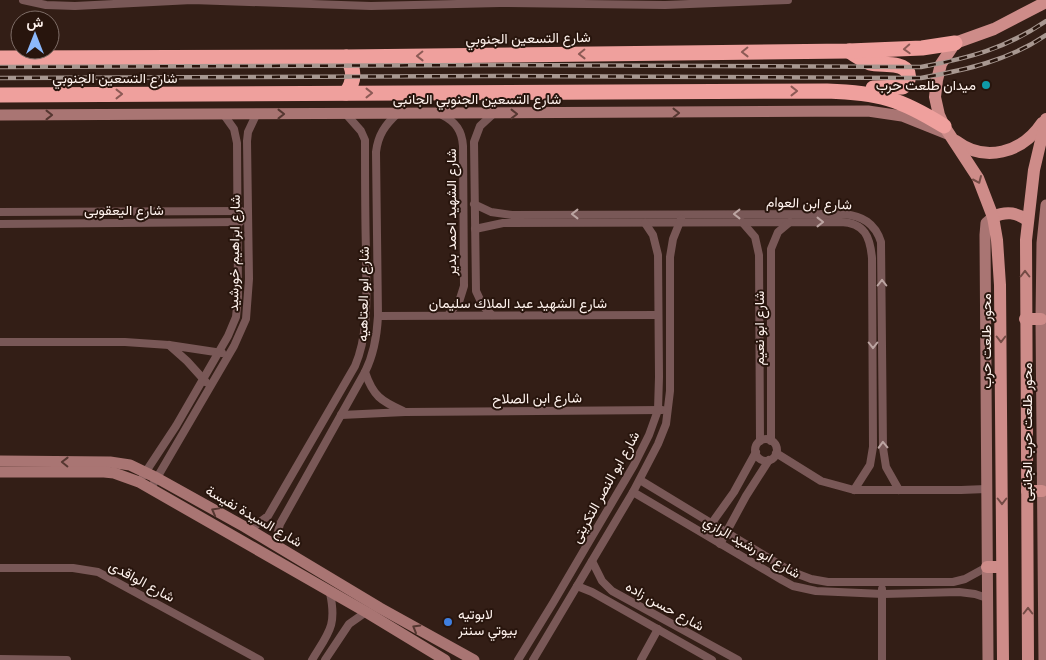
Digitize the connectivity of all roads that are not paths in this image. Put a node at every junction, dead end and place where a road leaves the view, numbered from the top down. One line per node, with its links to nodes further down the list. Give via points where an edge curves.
1 (23, 0): 4 (street, via 75,6 192,0)
2 (788, 0): 3 (street)
3 (727, 1): 5 (street, via 665,5)
4 (316, 2): 5 (street, via 371,6)
5 (531, 2)
6 (1046, 2): 7 (main road, شارع التسعين الجنوبي, via 994,29)
7 (955, 43): 8 (highway, شارع التسعين الجنوبي, one-way to 8, via 922,48); 22 (main road, محور طلعت حرب, via 941,64 936,80 937,106)
8 (849, 51): 9 (highway, شارع التسعين الجنوبي, one-way to 9); 12 (highway, via 871,63 899,65 909,75 903,87 875,87)
9 (346, 57): 10 (highway, شارع التسعين الجنوبي); 11 (highway, via 351,63 353,79)
10 (2, 58)
11 (346, 93): 12 (highway, شارع التسعين الجنوبي, one-way to 12); 13 (highway, شارع التسعين الجنوبي, one-way to 11)
12 (860, 93): 22 (highway, شارع التسعين الجنوبي, via 905,104)
13 (0, 95)
14 (256, 114): 15 (street, شارع التسعين الجنوبي الجانبى, one-way to 15); 20 (street, شارع التسعين الجنوبي الجانبى); 25 (street, شارع ابراهيم خورشيد, via 247,140)
15 (346, 114): 16 (street, شارع التسعين الجنوبي الجانبى); 77 (street, شارع ابو العتاهيه, via 361,130 365,140 366,279 362,348 355,366 268,516 256,525)
16 (397, 114): 17 (street, شارع التسعين الجنوبي الجانبى); 40 (street, شارع ابو العتاهيه, via 384,127 376,152)
17 (440, 114): 18 (street, شارع التسعين الجنوبي الجانبى); 41 (street, شارع الشهيد احمد بدير, via 458,126 464,146 464,286 459,302)
18 (493, 114): 22 (street, شارع التسعين الجنوبي الجانبى, one-way to 22, via 880,112); 23 (street, شارع الشهيد احمد بدير, via 480,126 474,142)
19 (0, 115): 20 (street, شارع التسعين الجنوبي الجانبى, one-way to 20)
20 (224, 115): 26 (street, شارع ابراهيم خورشيد, via 237,136)
21 (1046, 118): 22 (main road, شارع التسعين الجنوبي, via 1030,138 1008,151 982,153 966,148); 30 (main road)
22 (949, 134): 28 (main road, محور طلعت حرب, one-way to 28, via 978,178)
23 (474, 204): 29 (street, شارع ابن العوام, one-way to 23, via 512,215 491,212); 37 (street, شارع الشهيد احمد بدير)
24 (1046, 205): 43 (street, محور طلعت حرب الجانبى)
25 (248, 210): 26 (street, شارع اليعقوبى); 32 (street, شارع ابراهيم خورشيد)
26 (237, 211): 27 (street, شارع اليعقوبى); 31 (street, شارع ابراهيم خورشيد)
27 (0, 212)
28 (993, 216): 30 (main road, via 1007,212); 70 (street, via 986,223 985,235); 84 (main road, محور طلعت حرب, one-way to 84, via 1000,285)
29 (681, 218): 33 (street, شارع ابن العوام); 35 (street, شارع ابن العوام); 47 (street, شارع ابن العوام, one-way to 29, via 881,242 875,228 865,219 844,214); 57 (street, شارع ابو النصر التكريتى, via 670,257)
30 (1027, 220): 45 (main road, one-way to 30)
31 (238, 222): 32 (street, شارع اليعقوبى); 36 (street, شارع اليعقوبى); 42 (street, شارع ابراهيم خورشيد)
32 (248, 222): 44 (street, شارع ابراهيم خورشيد)
33 (742, 222): 34 (street, شارع ابن العوام); 60 (street, شارع ابو نعيم, via 755,237 759,255)
34 (790, 222): 46 (street, شارع ابن العوام, one-way to 46, via 849,222 862,229 870,243); 61 (street, شارع ابو نعيم, via 778,232 771,249)
35 (644, 223): 37 (street, شارع ابن العوام, via 504,223); 39 (street, شارع ابو النصر التكريتى, via 654,235 657,249)
36 (0, 224)
37 (474, 229): 38 (street, شارع الشهيد احمد بدير, via 476,291 482,306)
38 (492, 315): 39 (street, شارع الشهيد عبد الملاك سليمان); 41 (street, شارع الشهيد عبد الملاك سليمان)
39 (658, 315): 56 (street, شارع ابو النصر التكريتى)
40 (378, 316): 41 (street, شارع الشهيد عبد الملاك سليمان); 52 (street, شارع ابو العتاهيه, via 376,342)
41 (448, 316)
42 (236, 317): 44 (street); 50 (street, شارع ابراهيم خورشيد)
43 (1041, 318): 45 (main road); 53 (street, محور طلعت حرب الجانبى)
44 (246, 319): 51 (street, شارع ابراهيم خورشيد)
45 (1025, 319): 73 (main road)
46 (872, 320): 47 (street); 71 (street, شارع ابن العوام, one-way to 71, via 872,460)
47 (882, 320): 72 (street, شارع ابن العوام, one-way to 47, via 884,459)
48 (0, 342): 49 (street)
49 (169, 345): 50 (street); 54 (street)
50 (219, 352): 51 (street); 54 (street, شارع ابراهيم خورشيد)
51 (229, 356): 54 (street, شارع ابراهيم خورشيد)
52 (365, 372): 58 (street, شارع ابن الصلاح, via 378,397); 59 (street, شارع ابو العتاهيه)
53 (1044, 382): 55 (street, محور طلعت حرب الجانبى)
54 (207, 383): 67 (street, شارع ابراهيم خورشيد); 69 (street, شارع ابراهيم خورشيد)
55 (1044, 406): 75 (street, محور طلعت حرب الجانبى)
56 (658, 410): 57 (street, شارع ابن الصلاح); 58 (street, شارع ابن الصلاح); 104 (street, شارع ابو النصر التكريتى, via 634,465)
57 (669, 410): 68 (street, شارع ابو النصر التكريتى, via 662,435)
58 (405, 412): 59 (street, شارع ابن الصلاح)
59 (341, 415): 81 (street, شارع ابو العتاهيه, via 280,524)
60 (760, 441): 61 (street); 62 (street)
61 (771, 441): 63 (street, via 776,446)
62 (756, 452): 64 (street, via 760,459); 76 (street)
63 (776, 453): 64 (street); 71 (street, via 821,481)
64 (769, 460): 78 (street)
65 (0, 461): 67 (street, شارع السيدة نفيسة, one-way to 65, via 130,465 110,462)
66 (0, 472): 67 (street, شارع السيدة نفيسة, via 104,472)
67 (142, 477): 69 (street, شارع السيدة نفيسة)
68 (640, 480): 74 (street, شارع ابو النصر التكريتى); 76 (street, شارع ابو رشيد الرازي)
69 (154, 483): 77 (street, شارع السيدة نفيسة, one-way to 69); 88 (street, شارع السيدة نفيسة)
70 (986, 489): 72 (street); 83 (street)
71 (854, 490): 72 (street)
72 (899, 490)
73 (1027, 491): 75 (main road); 112 (main road, one-way to 73)
74 (633, 492): 79 (street, شارع ابو رشيد الرازي); 82 (street, شارع ابو النصر التكريتى)
75 (1042, 492): 113 (street, محور طلعت حرب الجانبى)
76 (713, 526): 78 (street, شارع ابو رشيد الرازي); 79 (street)
77 (245, 527): 81 (street, شارع السيدة نفيسة)
78 (727, 532): 80 (street); 86 (street, شارع ابو رشيد الرازي, via 803,577 828,582)
79 (709, 536): 80 (street, شارع ابو رشيد الرازي)
80 (720, 544): 89 (street, شارع ابو رشيد الرازي, via 804,589)
81 (277, 546): 95 (street, شارع السيدة نفيسة, one-way to 81)
82 (592, 561): 87 (street, شارع ابو النصر التكريتى); 108 (street, شارع حسن زاده, via 602,581 612,591)
83 (987, 567): 84 (main road); 86 (street, شارع ابو رشيد الرازي, via 953,582); 90 (street)
84 (1002, 567): 111 (main road, محور طلعت حرب)
85 (0, 568): 100 (street, شارع الواقدى, via 73,568 98,572)
86 (882, 582): 89 (street)
87 (577, 586): 92 (street, شارع حسن زاده); 105 (street, شارع ابو النصر التكريتى)
88 (330, 593): 91 (street, شارع السيدة نفيسة); 93 (street, via 334,612)
89 (882, 594): 90 (street, شارع ابو رشيد الرازي, via 959,592); 109 (street)
90 (987, 598): 110 (street)
91 (366, 612): 94 (street, via 349,624); 98 (street, شارع السيدة نفيسة)
92 (658, 630): 106 (street); 107 (street, شارع حسن زاده)
93 (326, 638): 94 (street); 101 (street)
94 (335, 643): 102 (street)
95 (442, 643): 96 (street, شارع السيدة نفيسة); 98 (street)
96 (454, 650): 98 (street); 103 (street, شارع السيدة نفيسة)
97 (0, 659): 99 (street)
98 (439, 659)
99 (67, 660)
100 (260, 660)
101 (312, 660)
102 (325, 660)
103 (474, 660)
104 (518, 660)
105 (533, 660)
106 (642, 660)
107 (712, 660)
108 (738, 660)
109 (882, 660)
110 (988, 660)
111 (1003, 660)
112 (1028, 660)
113 (1044, 660)

